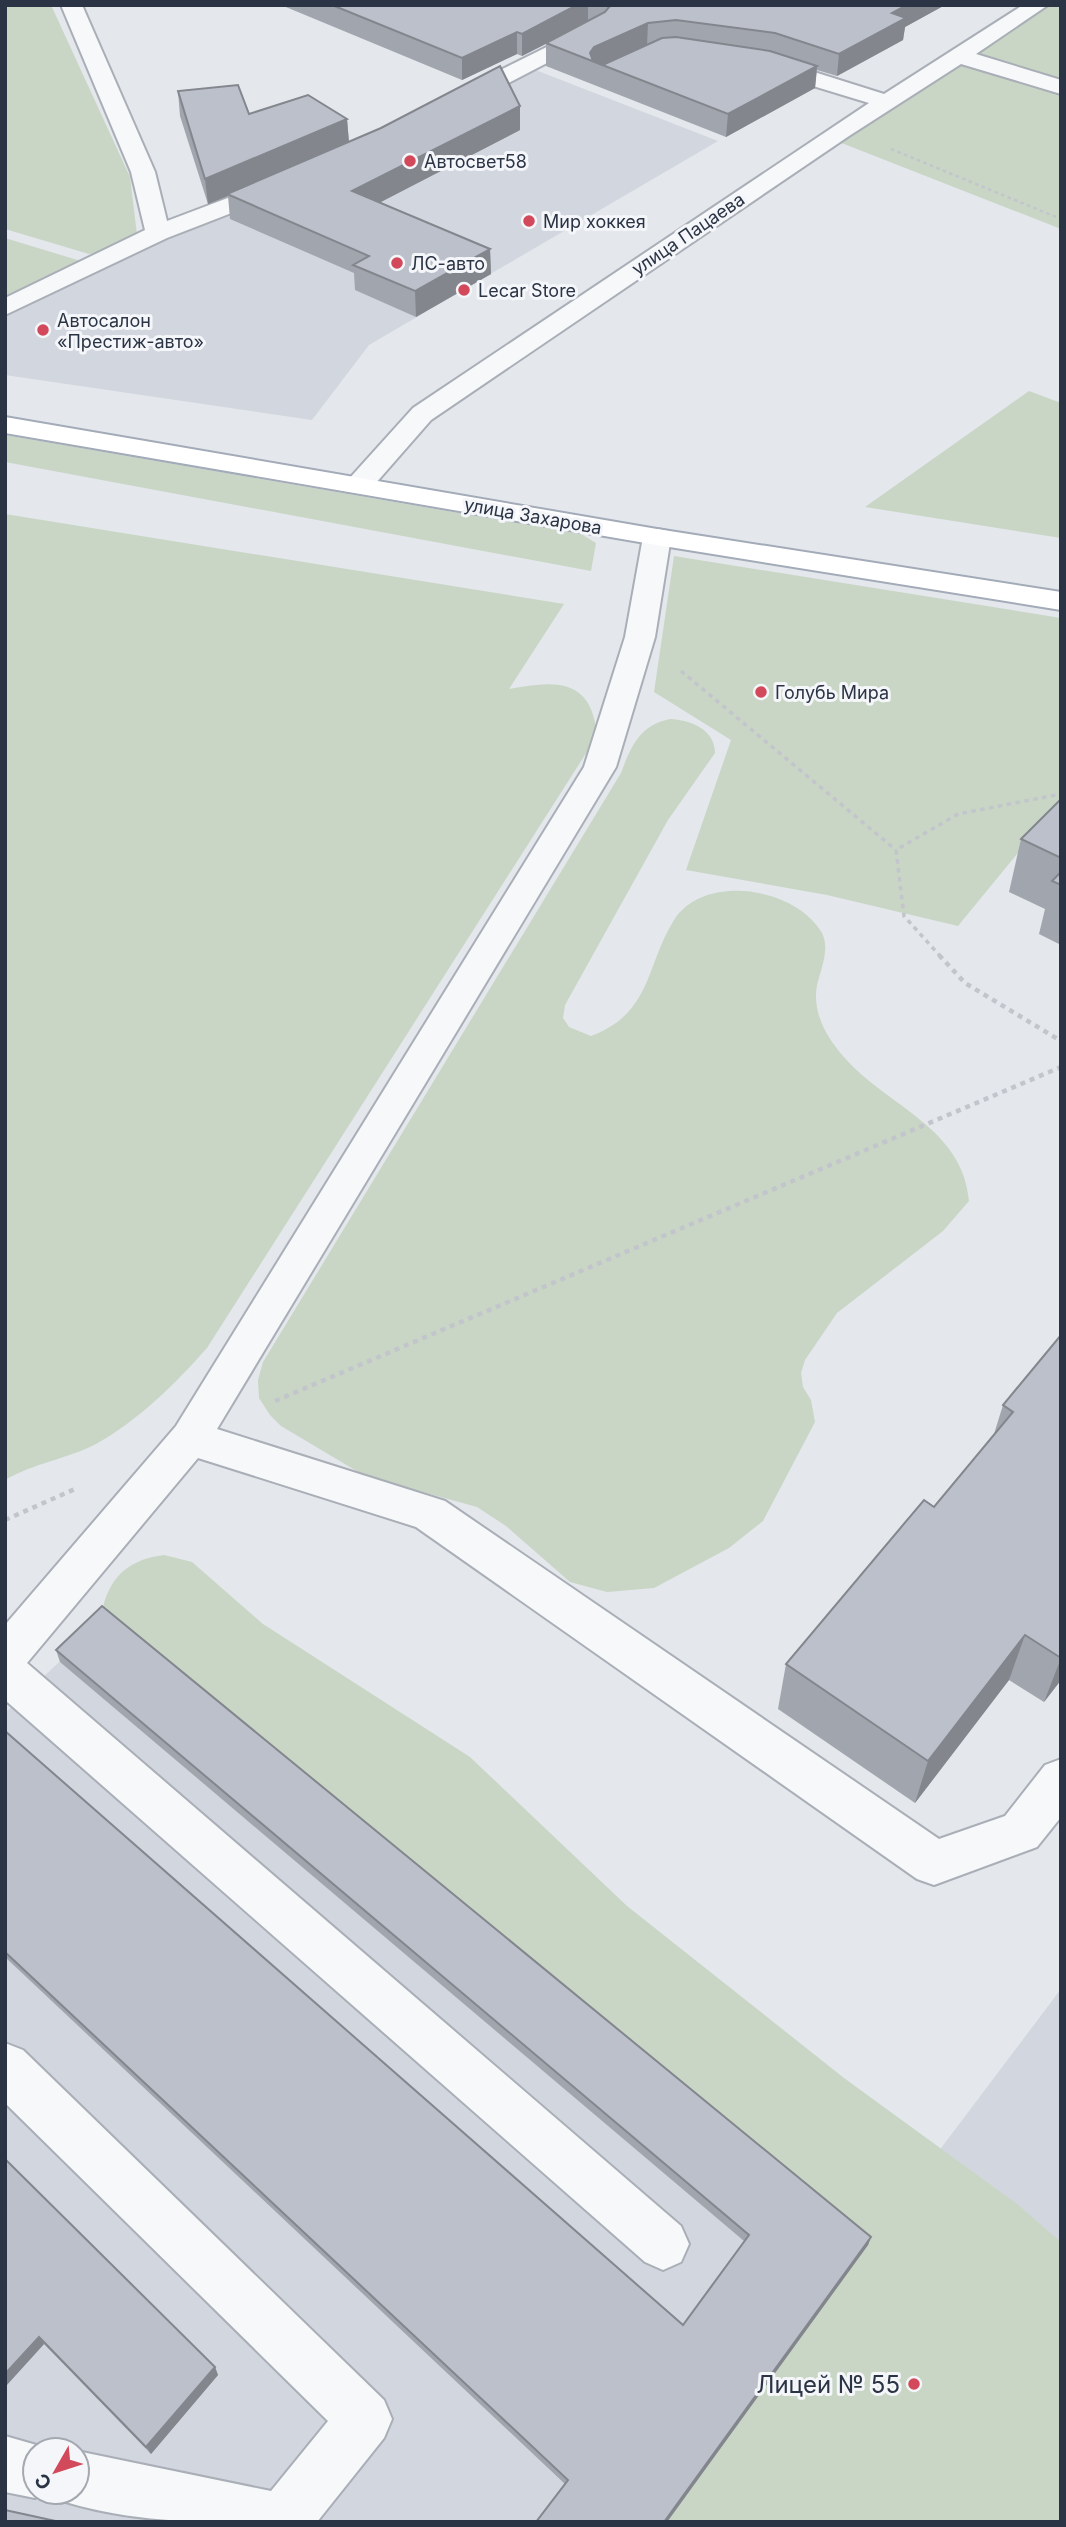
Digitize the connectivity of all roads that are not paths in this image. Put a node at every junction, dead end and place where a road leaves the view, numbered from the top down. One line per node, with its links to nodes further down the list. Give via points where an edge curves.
1 (71, 5): 10 (street, via 143,173)
2 (1038, 5): 4 (street, улица Пацаева)
3 (596, 28): 8 (street)
4 (958, 56): 6 (street); 7 (street, улица Пацаева)
5 (745, 62): 7 (street, via 772,65)
6 (1061, 87)
7 (887, 102): 11 (street, улица Пацаева)
8 (435, 113)
9 (302, 177): 10 (street)
10 (158, 233): 12 (street)
11 (590, 300): 13 (street); 15 (street, улица Пацаева, via 422,414)
12 (5, 308)
13 (622, 312)
14 (5, 425): 15 (main road, улица Захарова)
15 (358, 486): 16 (main road, улица Захарова)
16 (657, 537): 17 (main road, улица Захарова); 18 (street, via 640,637 600,767)
17 (1061, 601)
18 (190, 1438): 19 (street); 22 (street, via 430,1514 934,1863)
19 (5, 1657)
20 (5, 1672): 24 (street)
21 (1061, 1780): 22 (street)
22 (1041, 1831)
23 (5, 2068): 25 (street, via 365,2419 282,2521)
24 (663, 2244)
25 (91, 2482)

